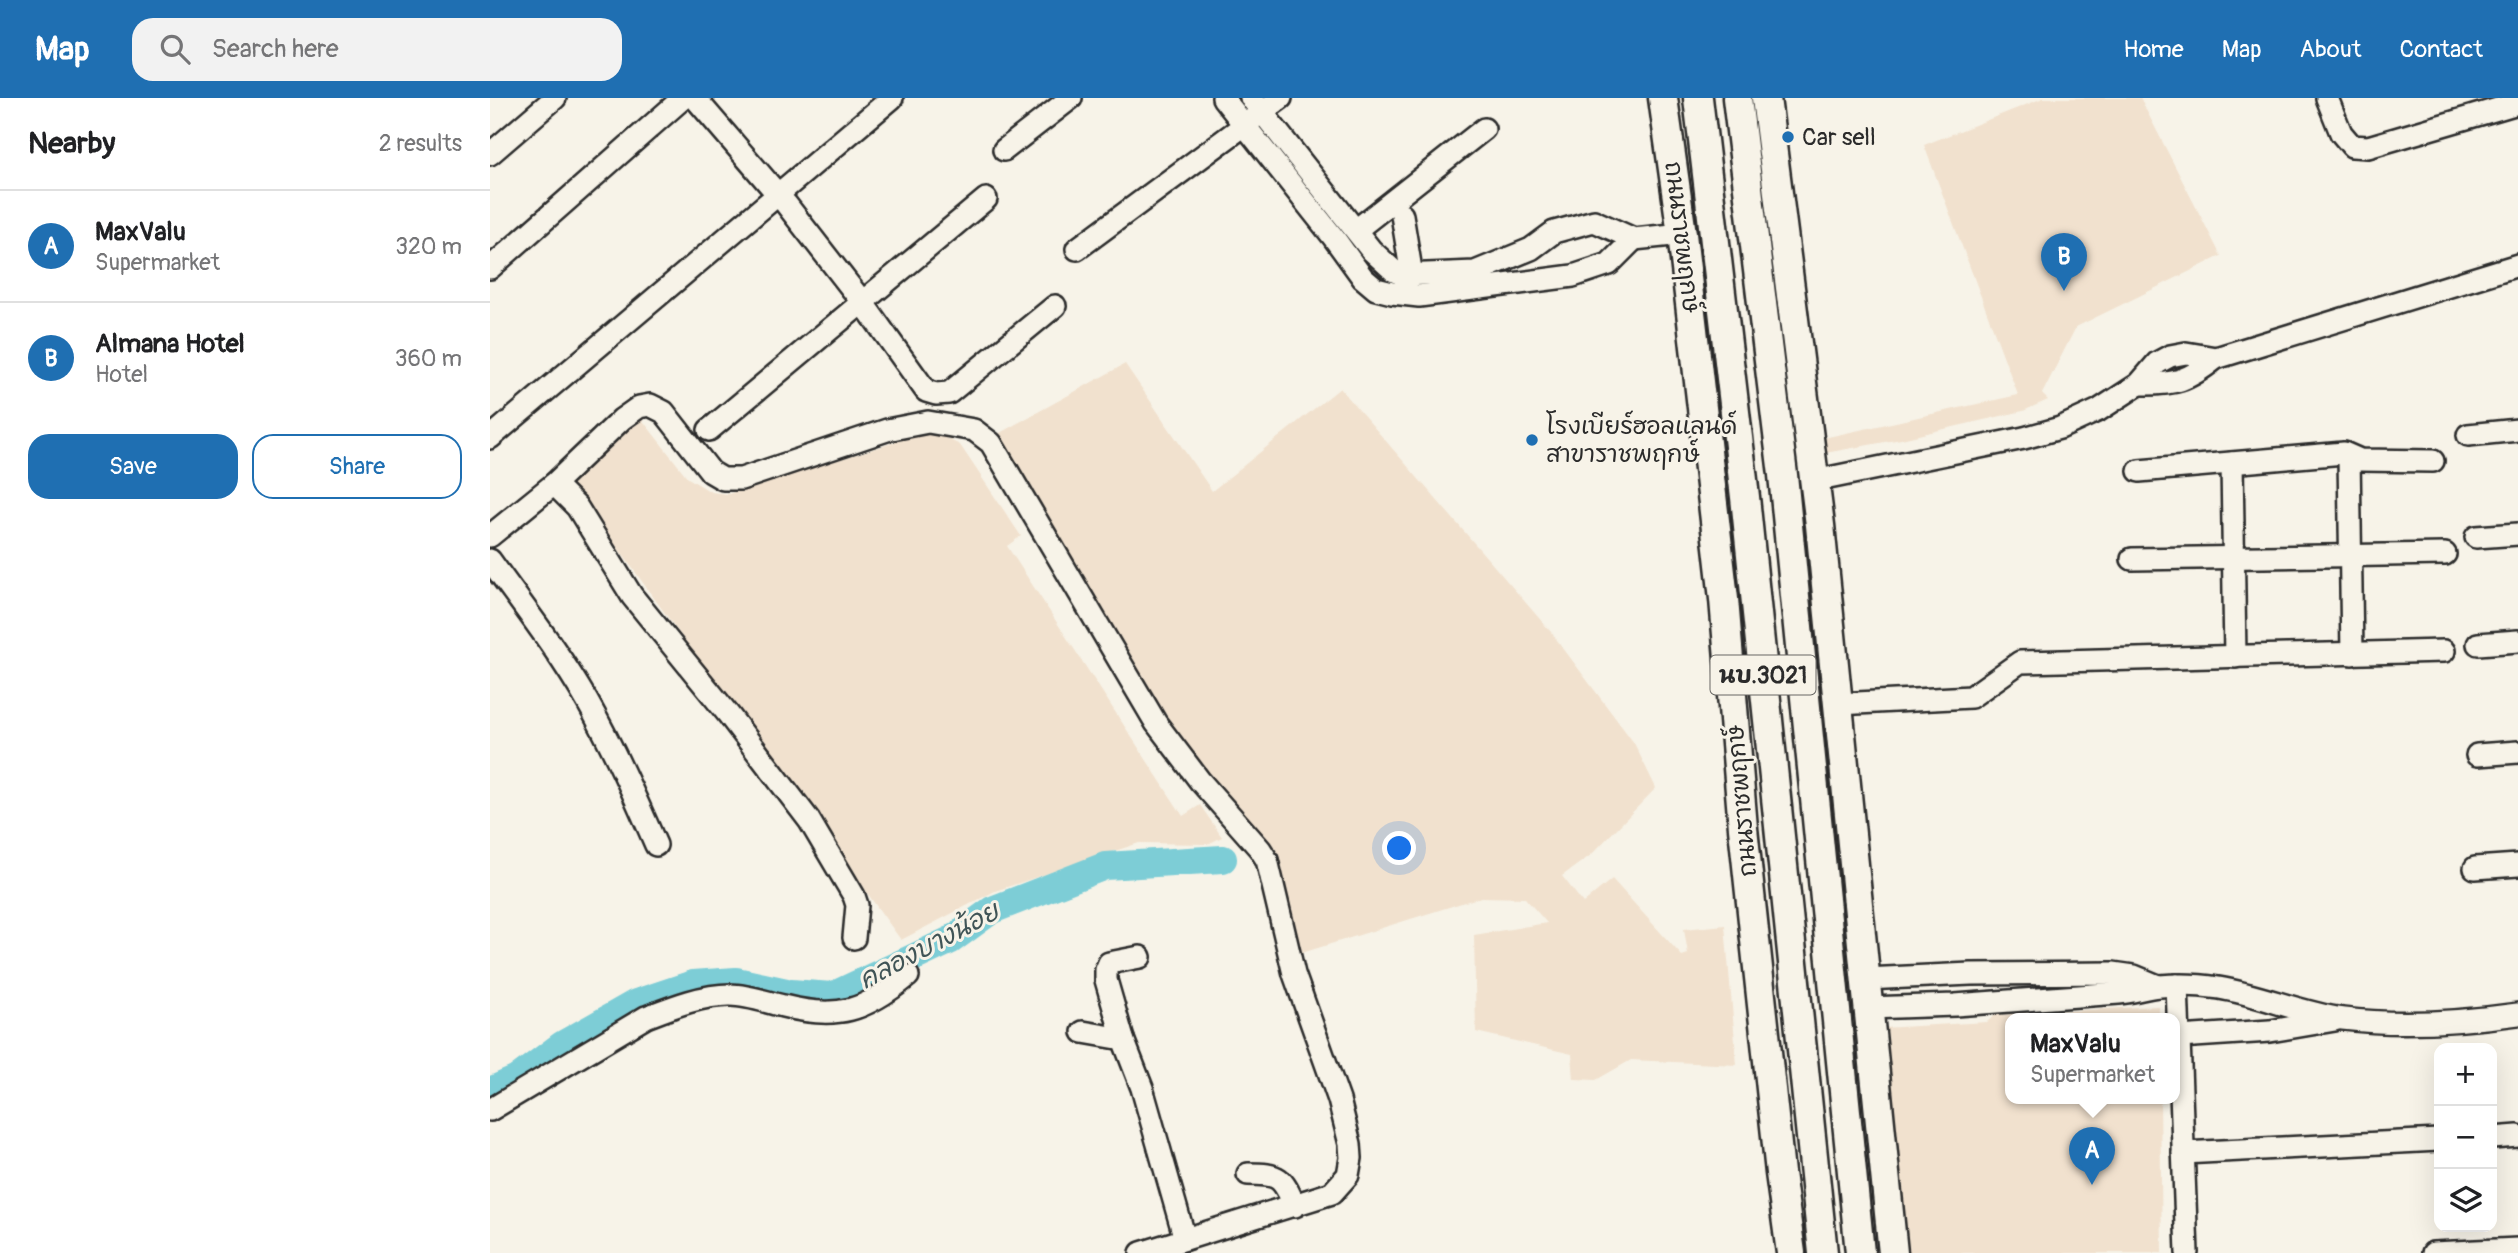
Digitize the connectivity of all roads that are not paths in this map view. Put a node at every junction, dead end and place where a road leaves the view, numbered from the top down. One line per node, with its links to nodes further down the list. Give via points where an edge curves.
1 (555, 98): 19 (street)
2 (683, 98): 30 (street)
3 (695, 98): 21 (street)
4 (892, 98): 21 (street)
5 (1071, 98): 18 (street)
6 (1223, 98): 16 (street)
7 (1281, 98): 15 (street)
8 (1663, 98): 25 (main road, ถนนราชพฤกษ์ / นบ.3021)
9 (1698, 98): 78 (main road, ถนนราชพฤกษ์ / นบ.3021, via 1740,447)
10 (1737, 98): 91 (main road, นบ.3021, via 1783,475)
11 (1754, 98): 20 (main road)
12 (1766, 98): 20 (main road, นบ.3021)
13 (2327, 98): 14 (street, via 2341,133 2352,146 2368,147)
14 (2518, 103)
15 (1257, 105): 16 (street); 24 (street)
16 (1245, 126): 27 (street); 28 (street)
17 (1484, 129): 24 (street)
18 (1004, 150)
19 (490, 154)
20 (1773, 161): 42 (main road, นบ.3021)
21 (778, 195): 32 (street); 37 (street)
22 (986, 199): 32 (street)
23 (1402, 215): 31 (street)
24 (1358, 233): 28 (street); 31 (street, via 1394,271)
25 (1682, 234): 26 (street); 89 (main road, ถนนราชพฤกษ์ / นบ.3021, via 1724,598 1771,1093)
26 (1634, 239): 28 (street, via 1609,264 1573,276 1419,296 1376,289); 31 (street, via 1594,221 1554,232 1531,249 1475,272)
27 (1077, 249)
28 (1342, 250)
29 (2518, 265): 42 (street, via 2216,358 2179,382 2139,384 2060,428)
30 (490, 268)
31 (1412, 276)
32 (863, 303): 33 (street, via 926,391 936,394 949,393); 34 (street)
33 (1055, 306)
34 (709, 430)
35 (2518, 430): 36 (street)
36 (2468, 435)
37 (490, 438)
38 (2349, 456): 39 (street); 40 (street); 48 (street)
39 (2433, 461)
40 (2232, 463): 41 (street); 49 (street)
41 (2139, 471)
42 (1814, 481): 57 (main road, นบ.3021)
43 (554, 484): 45 (street); 63 (street, via 577,507 632,596 809,820 855,896); 85 (street, via 622,419 650,405 664,412 699,460 723,479 741,479 887,430 928,422 974,430 991,443 1156,723 1267,860 1294,974 1339,1100 1351,1158 1348,1175 1332,1193)
44 (2518, 534): 46 (street)
45 (490, 536)
46 (2476, 537)
47 (2445, 554): 48 (street)
48 (2351, 555): 49 (street); 55 (street)
49 (2234, 557): 50 (street); 56 (street)
50 (2132, 559)
51 (490, 560): 60 (street, via 587,702)
52 (2518, 641): 53 (street)
53 (2478, 644)
54 (2444, 651): 55 (street)
55 (2352, 654): 56 (street)
56 (2235, 657): 57 (street, via 2020,662 1971,697)
57 (1838, 704): 67 (main road, นบ.3021)
58 (2518, 752): 59 (street)
59 (2477, 755)
60 (656, 845)
61 (2518, 865): 62 (street)
62 (2475, 868)
63 (854, 938)
64 (1140, 957): 76 (street, via 1116,960 1106,970)
65 (1992, 974): 67 (street); 68 (street, via 2113,973); 69 (street)
66 (908, 976): 79 (street, via 883,996 832,1013 730,995 660,1012)
67 (1865, 979): 70 (main road, นบ.3021)
68 (2168, 986): 69 (street); 71 (street); 73 (street, via 2221,988)
69 (1991, 1001): 70 (street)
70 (1874, 1007): 92 (main road, นบ.3021)
71 (2174, 1013)
72 (2518, 1014): 73 (street, via 2388,1022)
73 (2341, 1018): 75 (street, via 2305,1027)
74 (1083, 1032): 76 (street)
75 (2180, 1037)
76 (1123, 1039): 86 (street, via 1142,1088)
77 (2180, 1066): 83 (street)
78 (1804, 1079): 89 (main road, via 1797,1126); 90 (main road, ถนนราชพฤกษ์ / นบ.3021)
79 (490, 1110)
80 (2518, 1136): 81 (street)
81 (2497, 1138)
82 (2434, 1140): 83 (street)
83 (2183, 1153): 93 (street)
84 (1248, 1174): 85 (street, via 1279,1177)
85 (1295, 1206): 86 (street)
86 (1185, 1239): 88 (street)
87 (2518, 1248): 94 (street)
88 (1141, 1253)
89 (1793, 1253)
90 (1823, 1253)
91 (1860, 1253)
92 (1893, 1253)
93 (2187, 1253)
94 (2433, 1253)

